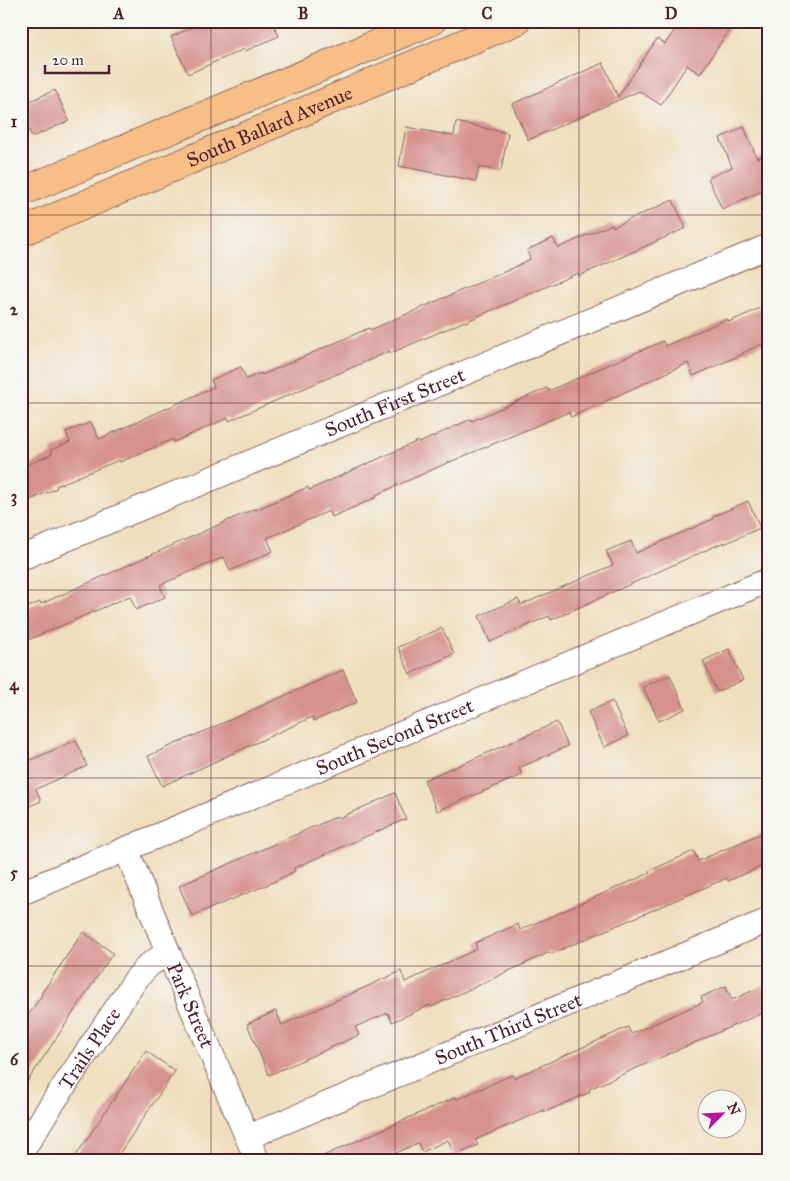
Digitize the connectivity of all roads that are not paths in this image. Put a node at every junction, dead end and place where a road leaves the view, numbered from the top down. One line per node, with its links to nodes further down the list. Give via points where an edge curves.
1 (432, 21): 4 (main road, South Ballard Avenue)
2 (516, 21): 3 (main road, South Ballard Avenue)
3 (476, 29): 5 (main road, South Ballard Avenue)
4 (21, 192)
5 (21, 232)
6 (769, 246): 7 (street, South First Street)
7 (21, 558)
8 (769, 580): 9 (street, South Second Street)
9 (126, 849): 10 (street, South Second Street); 12 (street, Park Street)
10 (21, 893)
11 (769, 920): 13 (street, South Third Street)
12 (168, 952): 13 (street, Park Street); 14 (street, Trails Place, via 136,979)
13 (248, 1137): 15 (street, Park Street)
14 (21, 1153)
15 (257, 1160)

